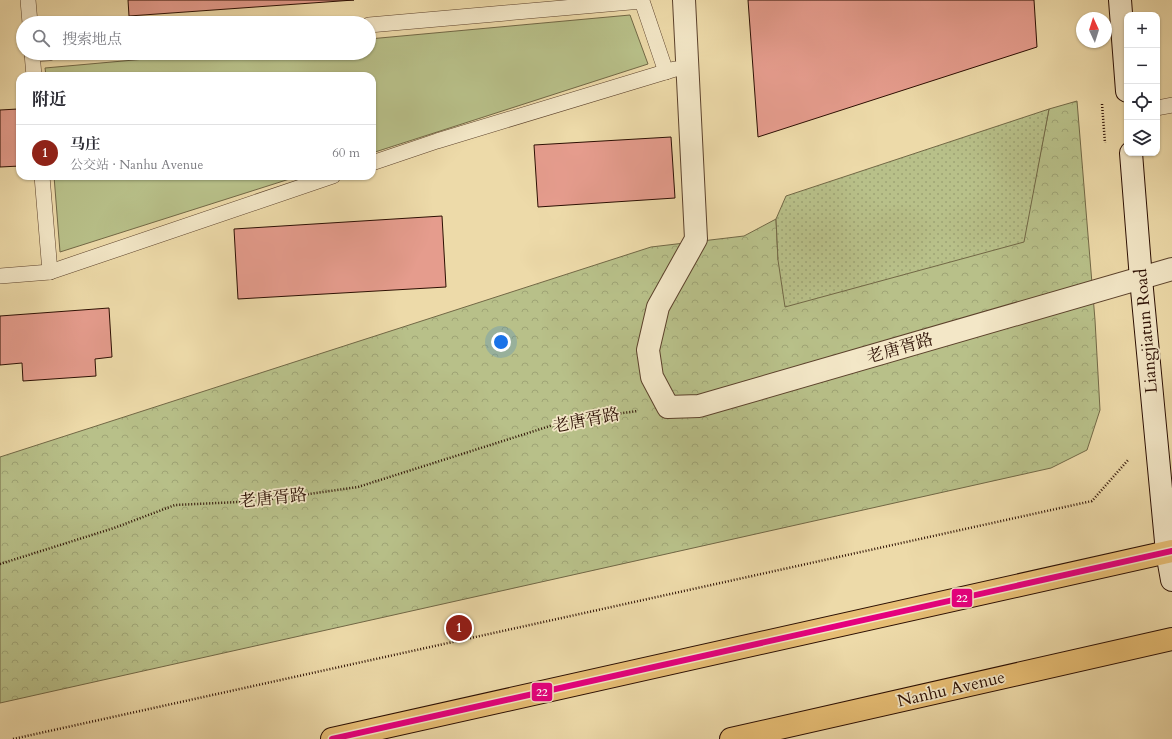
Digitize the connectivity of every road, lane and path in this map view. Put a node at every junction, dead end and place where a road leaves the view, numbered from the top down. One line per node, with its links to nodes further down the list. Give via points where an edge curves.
1 (28, 0): 4 (lane)
2 (684, 0): 7 (street)
3 (1120, 0): 10 (street)
4 (29, 16)
5 (376, 24): 9 (lane, via 642,1)
6 (33, 60): 8 (lane)
7 (687, 65): 9 (lane); 21 (street, via 696,239 658,307 648,350 652,377)
8 (34, 72)
9 (666, 72): 14 (lane)
10 (1126, 84)
11 (1172, 105): 12 (lane)
12 (1160, 107)
13 (1131, 156): 20 (street, Liangjiatun Road)
14 (376, 162)
15 (42, 180): 18 (lane)
16 (321, 180): 18 (lane)
17 (1172, 269): 20 (street, 老唐胥路)
18 (50, 272): 19 (lane)
19 (0, 276)
20 (1141, 279): 21 (street, 老唐胥路, via 699,406); 23 (street, Liangjiatun Road)
21 (668, 407): 24 (path, 老唐胥路, via 569,420 358,487 260,501 175,505 114,528)
22 (1129, 461): 27 (path, via 1092,501)
23 (1170, 552): 25 (street, Liangjiatun Road); 28 (highway)
24 (0, 564)
25 (1172, 580)
26 (1172, 639): 29 (highway, Nanhu Avenue)
27 (13, 739)
28 (332, 739)
29 (731, 739)

